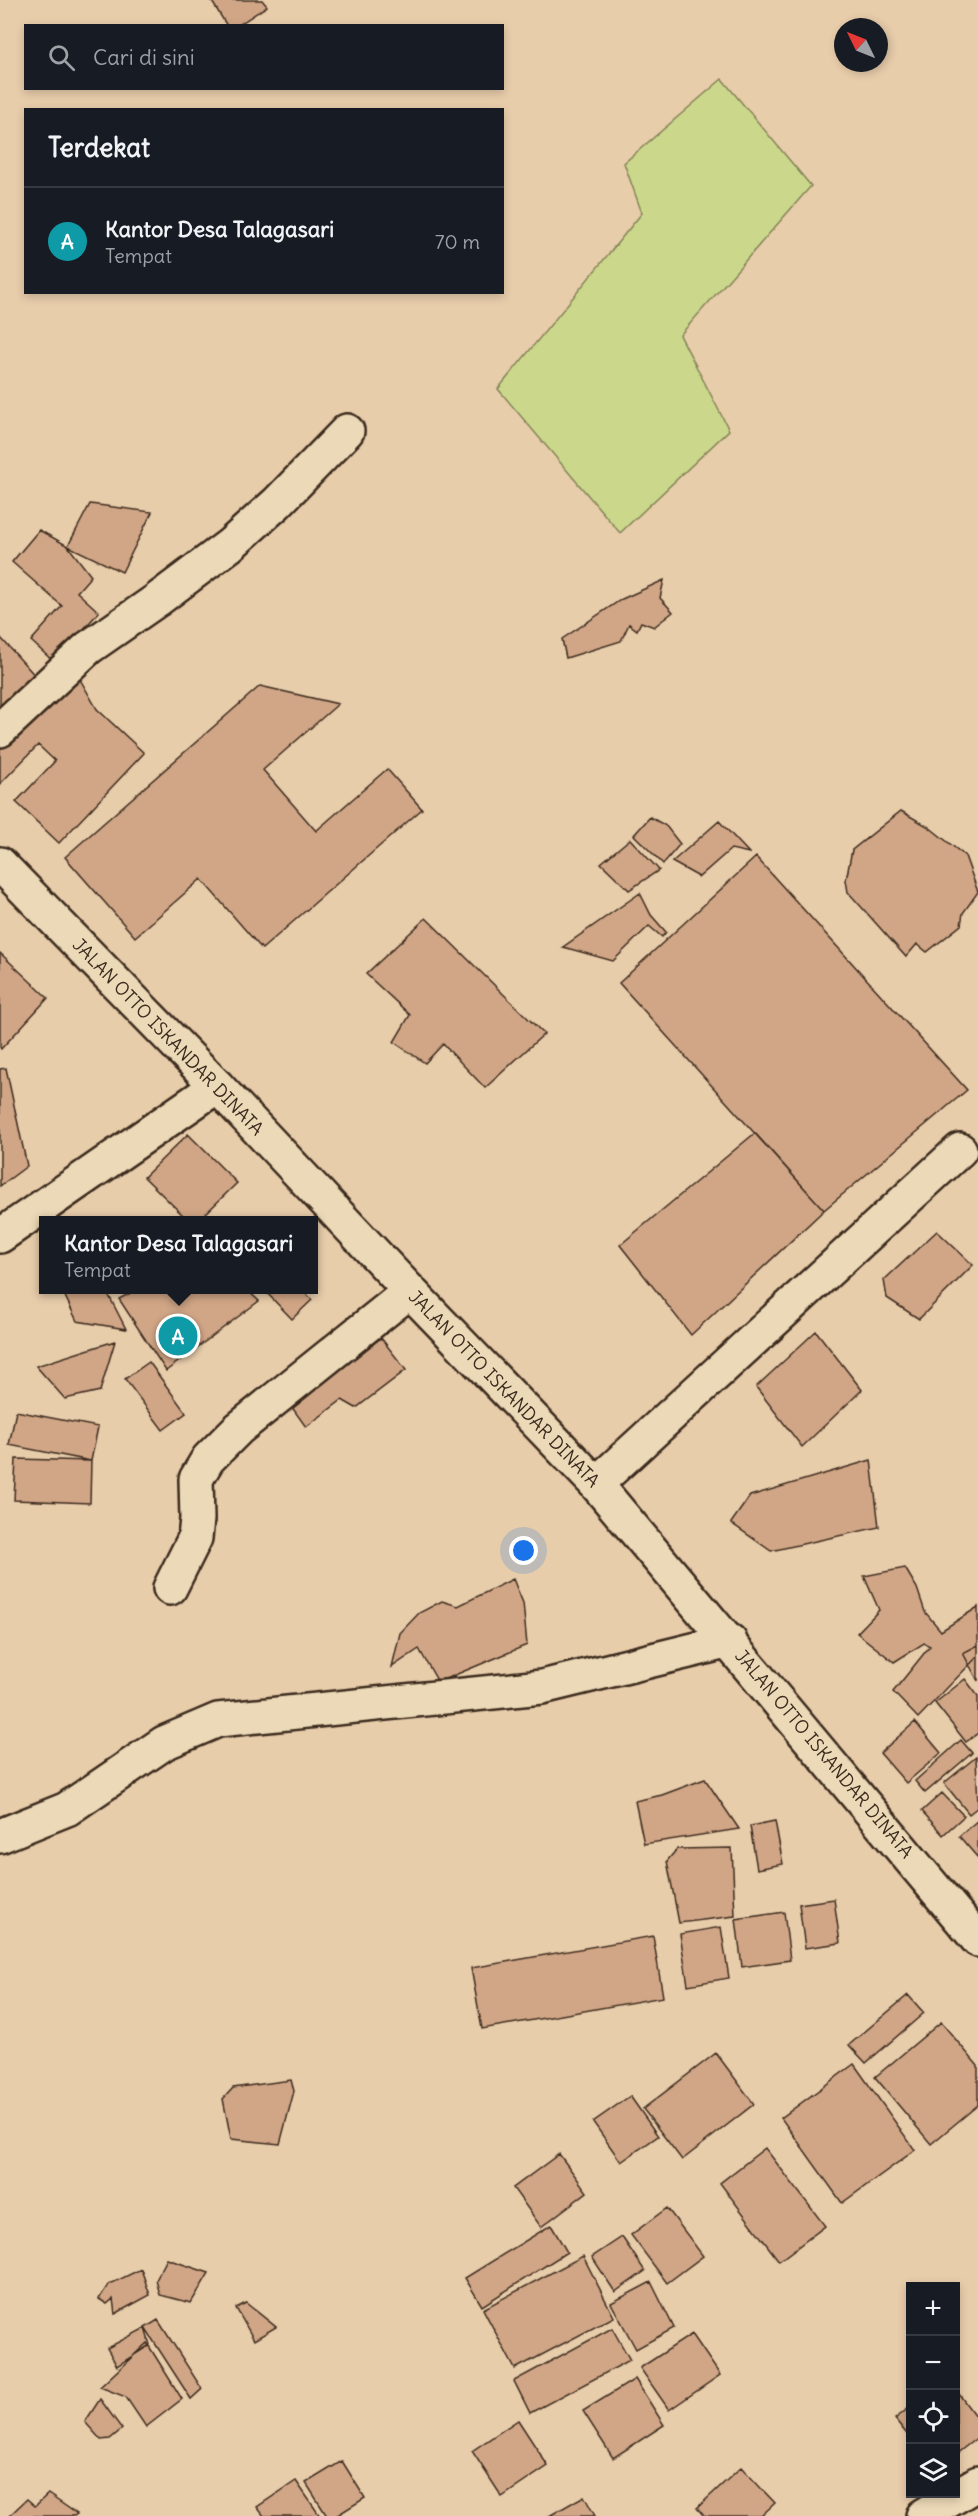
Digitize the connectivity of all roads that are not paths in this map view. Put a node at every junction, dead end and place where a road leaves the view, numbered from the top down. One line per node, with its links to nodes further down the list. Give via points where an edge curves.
1 (347, 431): 2 (street, via 230,545 88,648)
2 (0, 730)
3 (0, 864): 4 (street, JALAN OTTO ISKANDAR DINATA)
4 (218, 1086): 6 (street); 7 (street, JALAN OTTO ISKANDAR DINATA)
5 (960, 1150): 8 (street)
6 (0, 1236)
7 (410, 1291): 8 (street, JALAN OTTO ISKANDAR DINATA); 9 (street, via 238,1429 208,1459 196,1479 195,1538)
8 (596, 1484): 10 (street, JALAN OTTO ISKANDAR DINATA)
9 (170, 1588)
10 (730, 1641): 11 (street, via 542,1687 218,1720 164,1743 67,1809); 12 (street, JALAN OTTO ISKANDAR DINATA)
11 (0, 1836)
12 (978, 1940)
13 (978, 2483): 14 (street)
14 (923, 2516)

